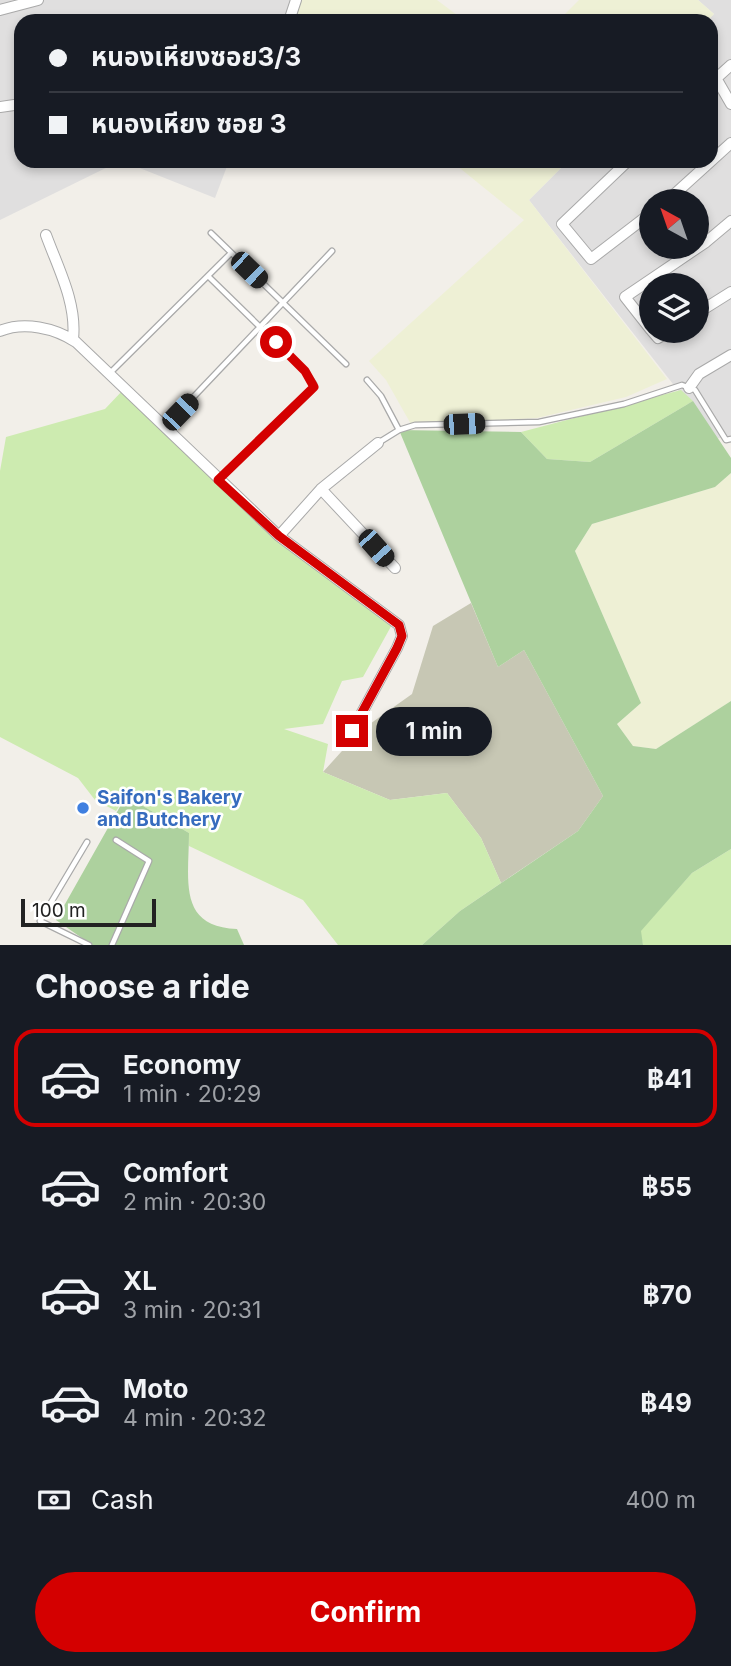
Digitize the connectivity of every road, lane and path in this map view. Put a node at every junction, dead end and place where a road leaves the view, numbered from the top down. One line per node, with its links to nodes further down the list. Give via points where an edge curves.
1 (38, 0): 2 (street)
2 (0, 10)
3 (718, 87): 4 (street)
4 (731, 104)
5 (731, 143): 6 (street)
6 (718, 155)
7 (621, 168): 11 (street, via 562,224 591,259)
8 (703, 168): 9 (street)
9 (680, 189)
10 (731, 221): 16 (street)
11 (639, 222)
12 (211, 233): 15 (lane)
13 (46, 235): 25 (street, via 71,303)
14 (332, 251): 20 (lane)
15 (232, 253): 17 (lane); 20 (lane)
16 (660, 273)
17 (208, 276): 23 (lane); 28 (lane)
18 (639, 287): 22 (street, via 625,297)
19 (731, 292): 21 (street)
20 (284, 303): 23 (lane); 27 (lane)
21 (709, 306)
22 (639, 315)
23 (262, 327): 31 (lane); 35 (lane, via 305,371 314,387)
24 (0, 331): 25 (street, via 18,326 54,330)
25 (73, 339): 28 (street)
26 (731, 355): 30 (street, via 699,374)
27 (346, 364)
28 (108, 375): 31 (street)
29 (367, 380): 32 (lane)
30 (689, 388): 32 (lane, via 539,422 415,425); 33 (lane, via 695,390 726,440)
31 (164, 429): 35 (street)
32 (399, 430): 34 (lane)
33 (731, 439)
34 (378, 443): 36 (street)
35 (218, 480): 37 (street)
36 (321, 489): 37 (street); 38 (street)
37 (279, 536): 39 (street, via 401,629 397,648)
38 (395, 568)
39 (352, 731)
40 (116, 840): 44 (lane, via 149,861)
41 (87, 842): 42 (lane, via 40,921)
42 (73, 942): 43 (lane)
43 (89, 945)
44 (112, 945)

